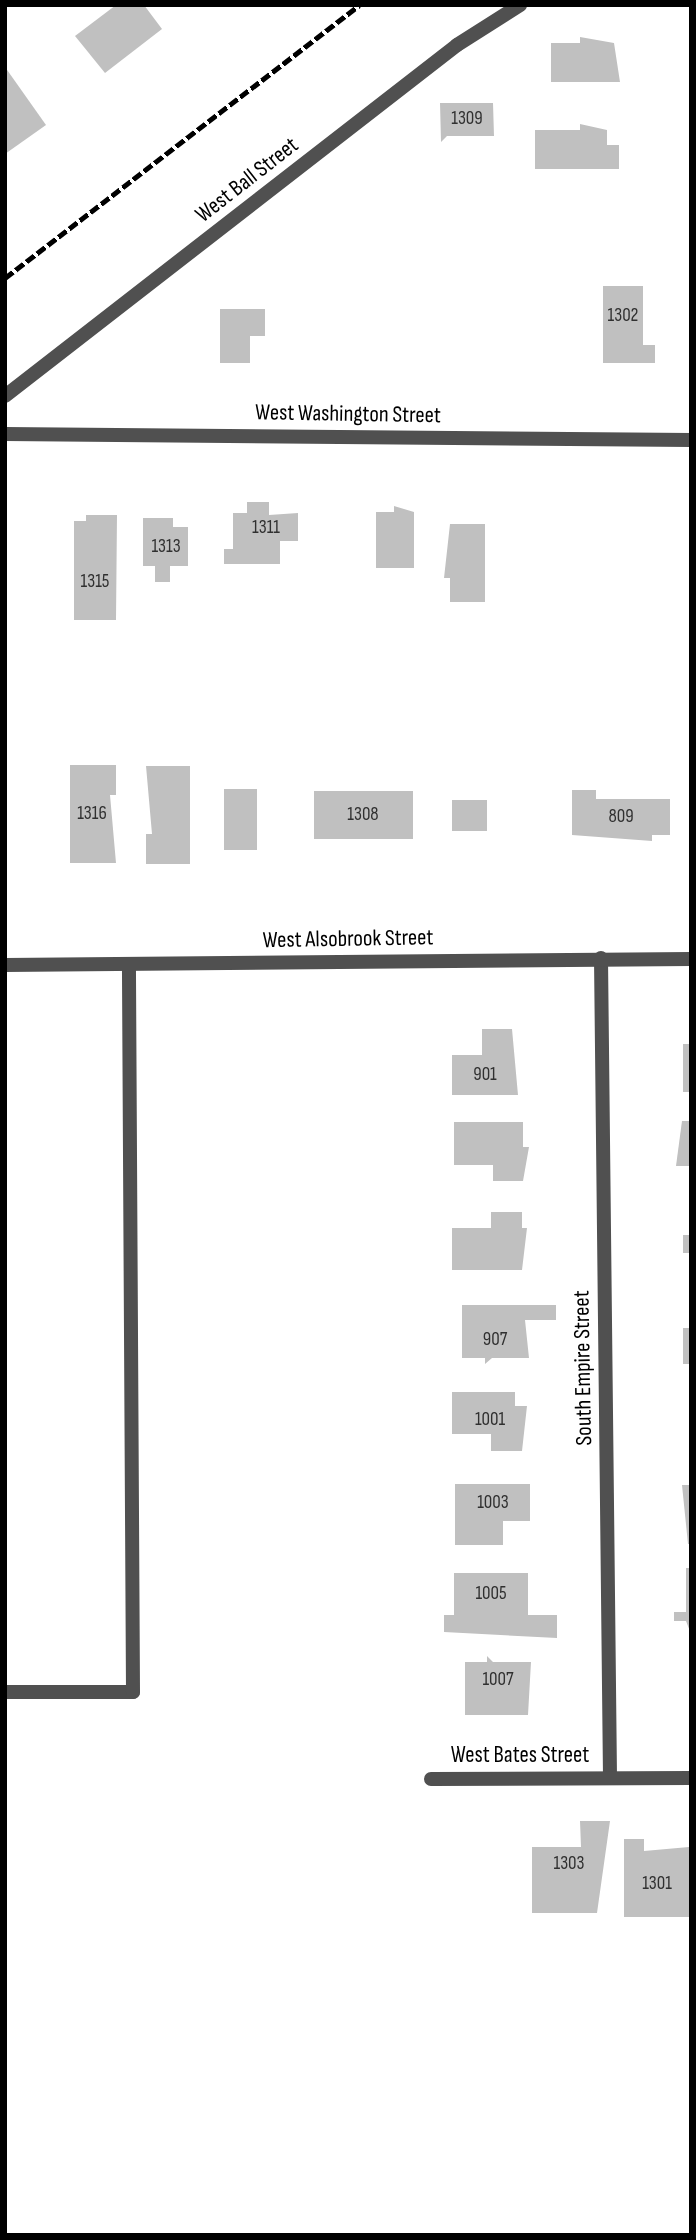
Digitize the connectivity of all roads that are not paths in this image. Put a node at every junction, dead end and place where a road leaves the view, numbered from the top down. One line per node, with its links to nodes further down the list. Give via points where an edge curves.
1 (520, 5): 2 (street, West Ball Street, via 457,45)
2 (5, 396)
3 (5, 434): 4 (street, West Washington Street)
4 (691, 440)
5 (601, 958): 6 (street, West Alsobrook Street); 8 (street, West Alsobrook Street); 10 (street, South Empire Street)
6 (691, 959)
7 (5, 965): 8 (street, West Alsobrook Street)
8 (129, 965): 9 (street, via 133,1692)
9 (5, 1692)
10 (610, 1778): 11 (street, West Bates Street); 12 (street, West Bates Street)
11 (691, 1778)
12 (431, 1779)

